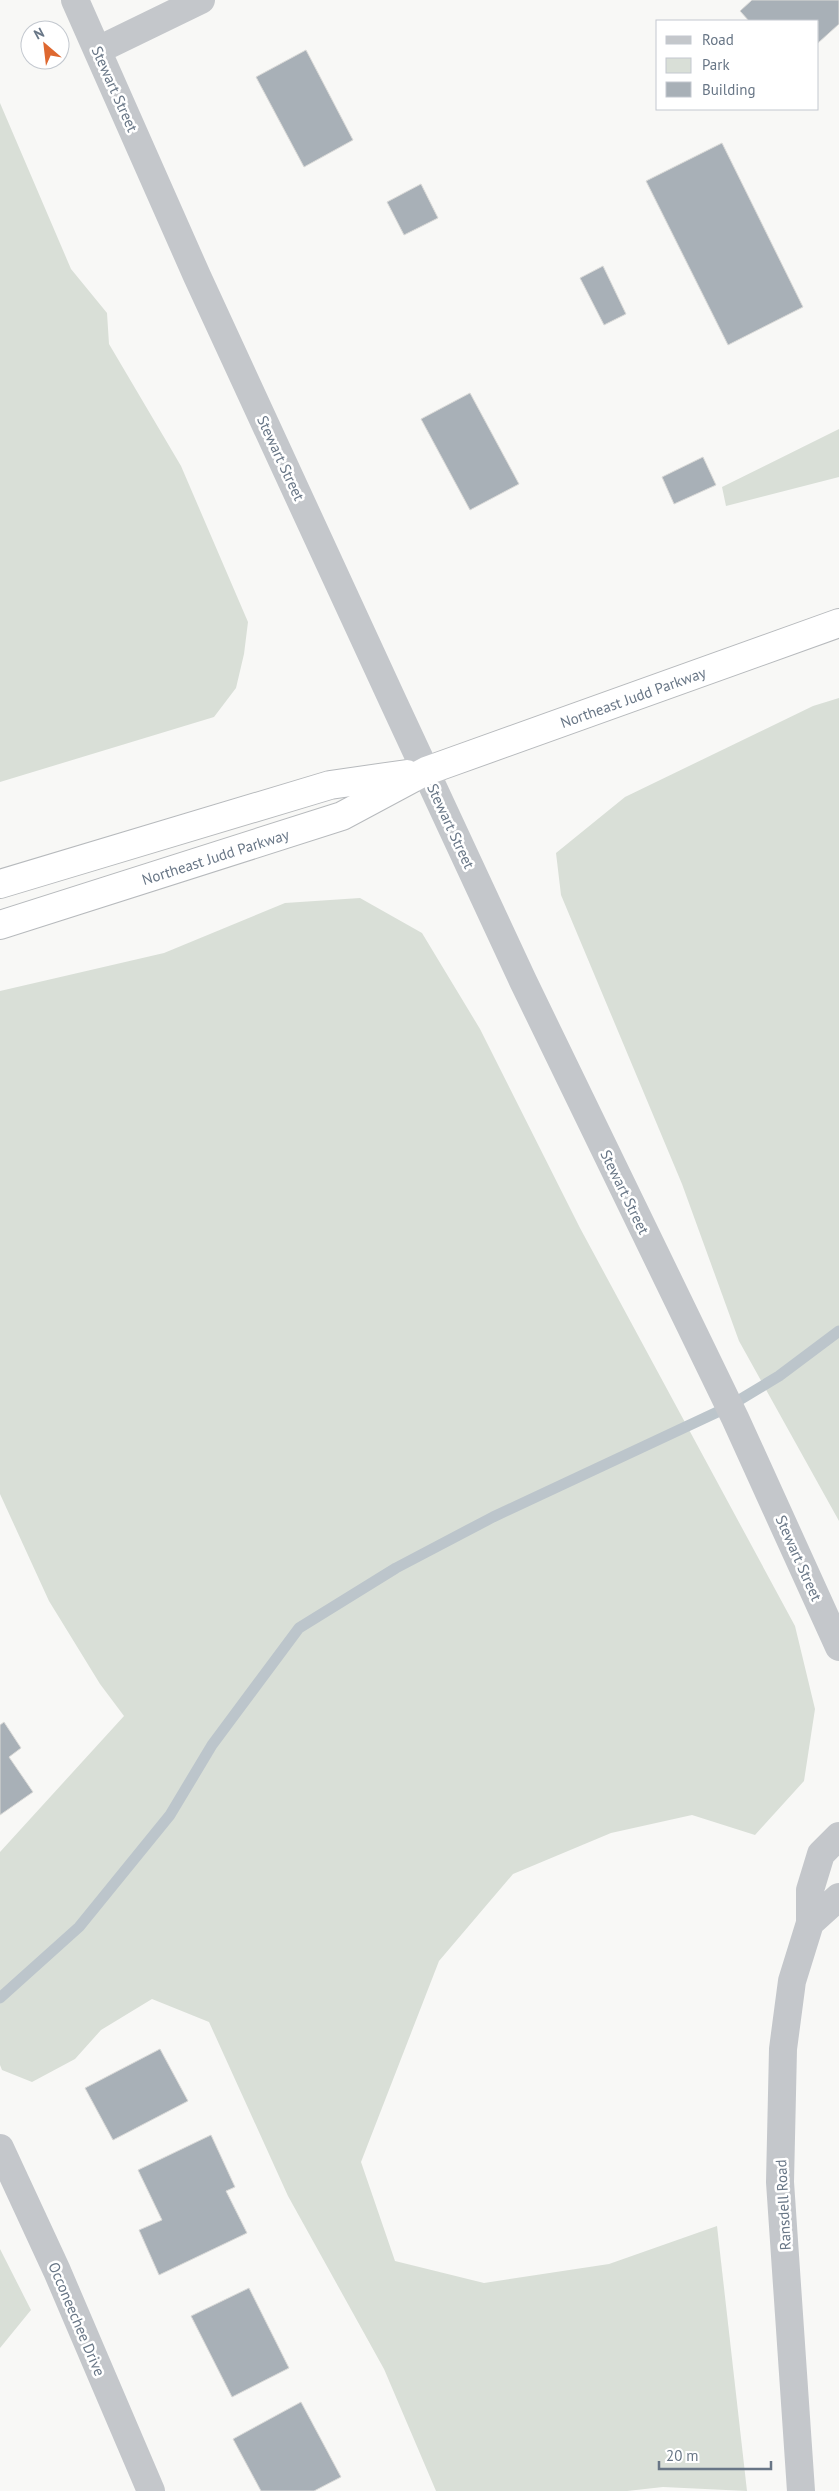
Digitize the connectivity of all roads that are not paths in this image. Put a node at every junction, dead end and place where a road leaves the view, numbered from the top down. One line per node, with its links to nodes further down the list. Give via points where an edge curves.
1 (75, 0): 3 (street, Stewart Street)
2 (201, 0): 3 (street)
3 (98, 50): 5 (street, Stewart Street, via 197,276)
4 (839, 624): 5 (highway, Northeast Judd Parkway)
5 (426, 771): 6 (highway, Northeast Judd Parkway, via 330,784); 7 (highway, Northeast Judd Parkway, via 342,816); 8 (street, Stewart Street, via 523,980 731,1409)
6 (0, 884)
7 (0, 925)
8 (839, 1647)
9 (839, 1836): 11 (street, Ransdell Road, via 821,1854 810,1890)
10 (839, 1896): 11 (street, Ransdell Road)
11 (810, 1923): 14 (street, Ransdell Road, via 792,1981 782,2049 780,2182)
12 (0, 2148): 13 (street, Occoneechee Drive, via 57,2271)
13 (151, 2491)
14 (801, 2491)

